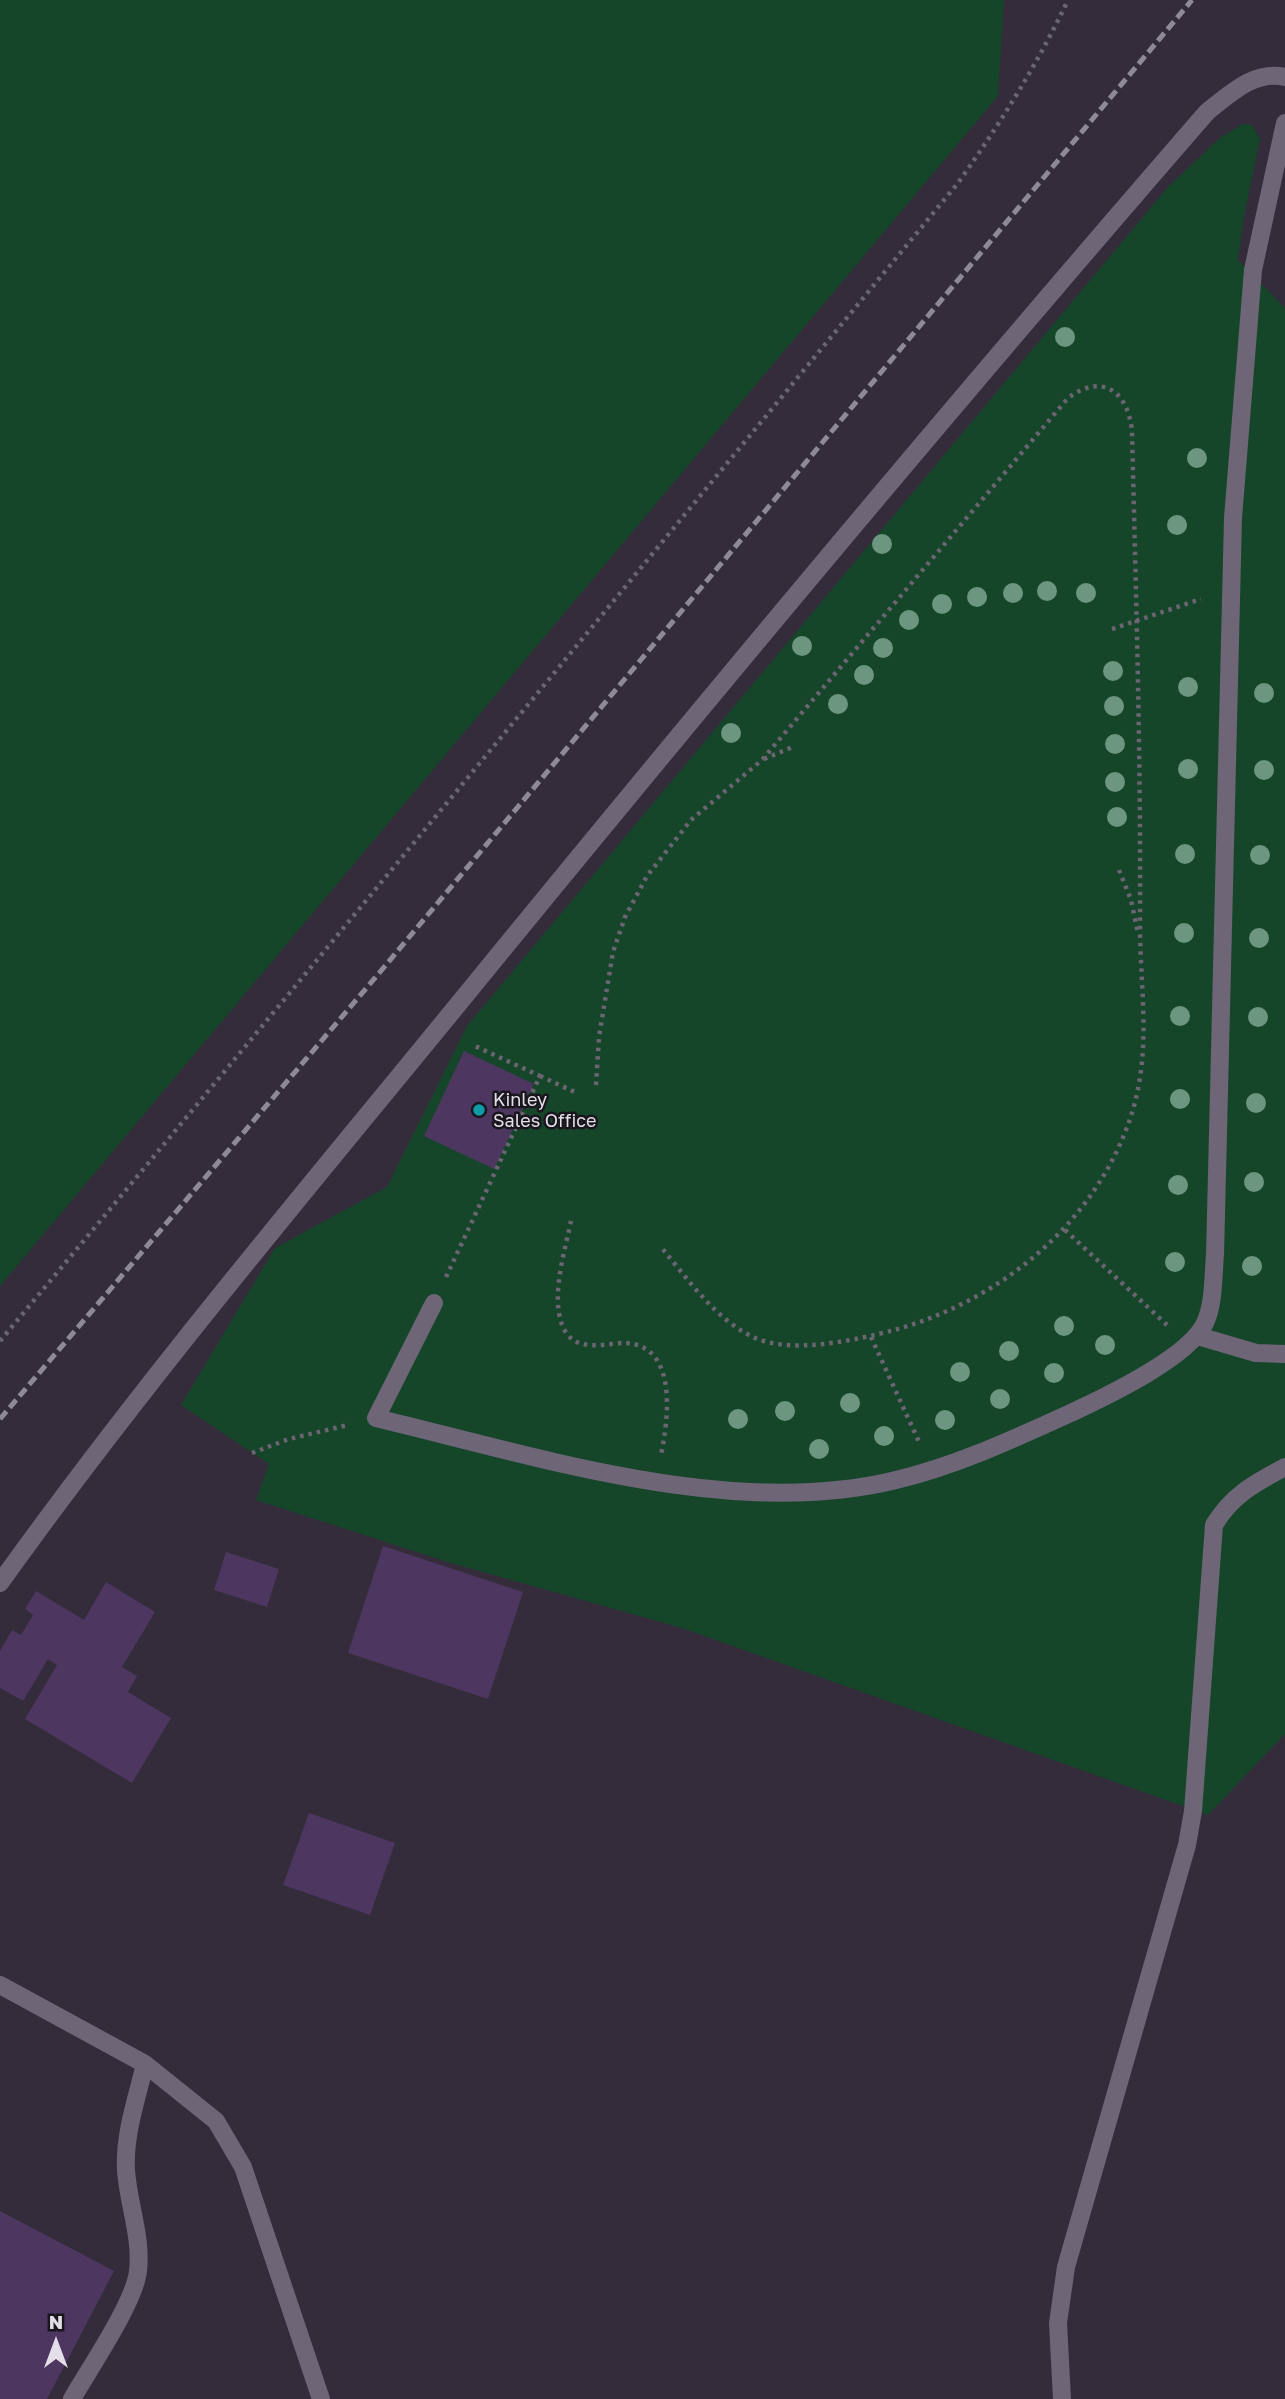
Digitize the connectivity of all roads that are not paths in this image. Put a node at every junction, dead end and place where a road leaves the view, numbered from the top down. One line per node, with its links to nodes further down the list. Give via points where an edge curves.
1 (1285, 77): 7 (lane, via 1256,79 1207,112 925,439 680,731 159,1370)
2 (1285, 124): 4 (lane, via 1253,270 1233,518 1215,1255 1206,1321)
3 (434, 1303): 4 (lane, via 376,1418 655,1482 718,1491 770,1493 889,1482 932,1470 1015,1438 1122,1388)
4 (1193, 1340): 5 (lane)
5 (1285, 1354)
6 (1285, 1467): 12 (lane, via 1244,1489 1214,1525 1193,1811 1066,2267 1058,2323)
7 (0, 1583)
8 (0, 1985): 9 (lane)
9 (145, 2064): 10 (lane, via 126,2169 138,2273 127,2302); 11 (lane, via 216,2122 243,2167)
10 (72, 2399)
11 (321, 2399)
12 (1062, 2399)

